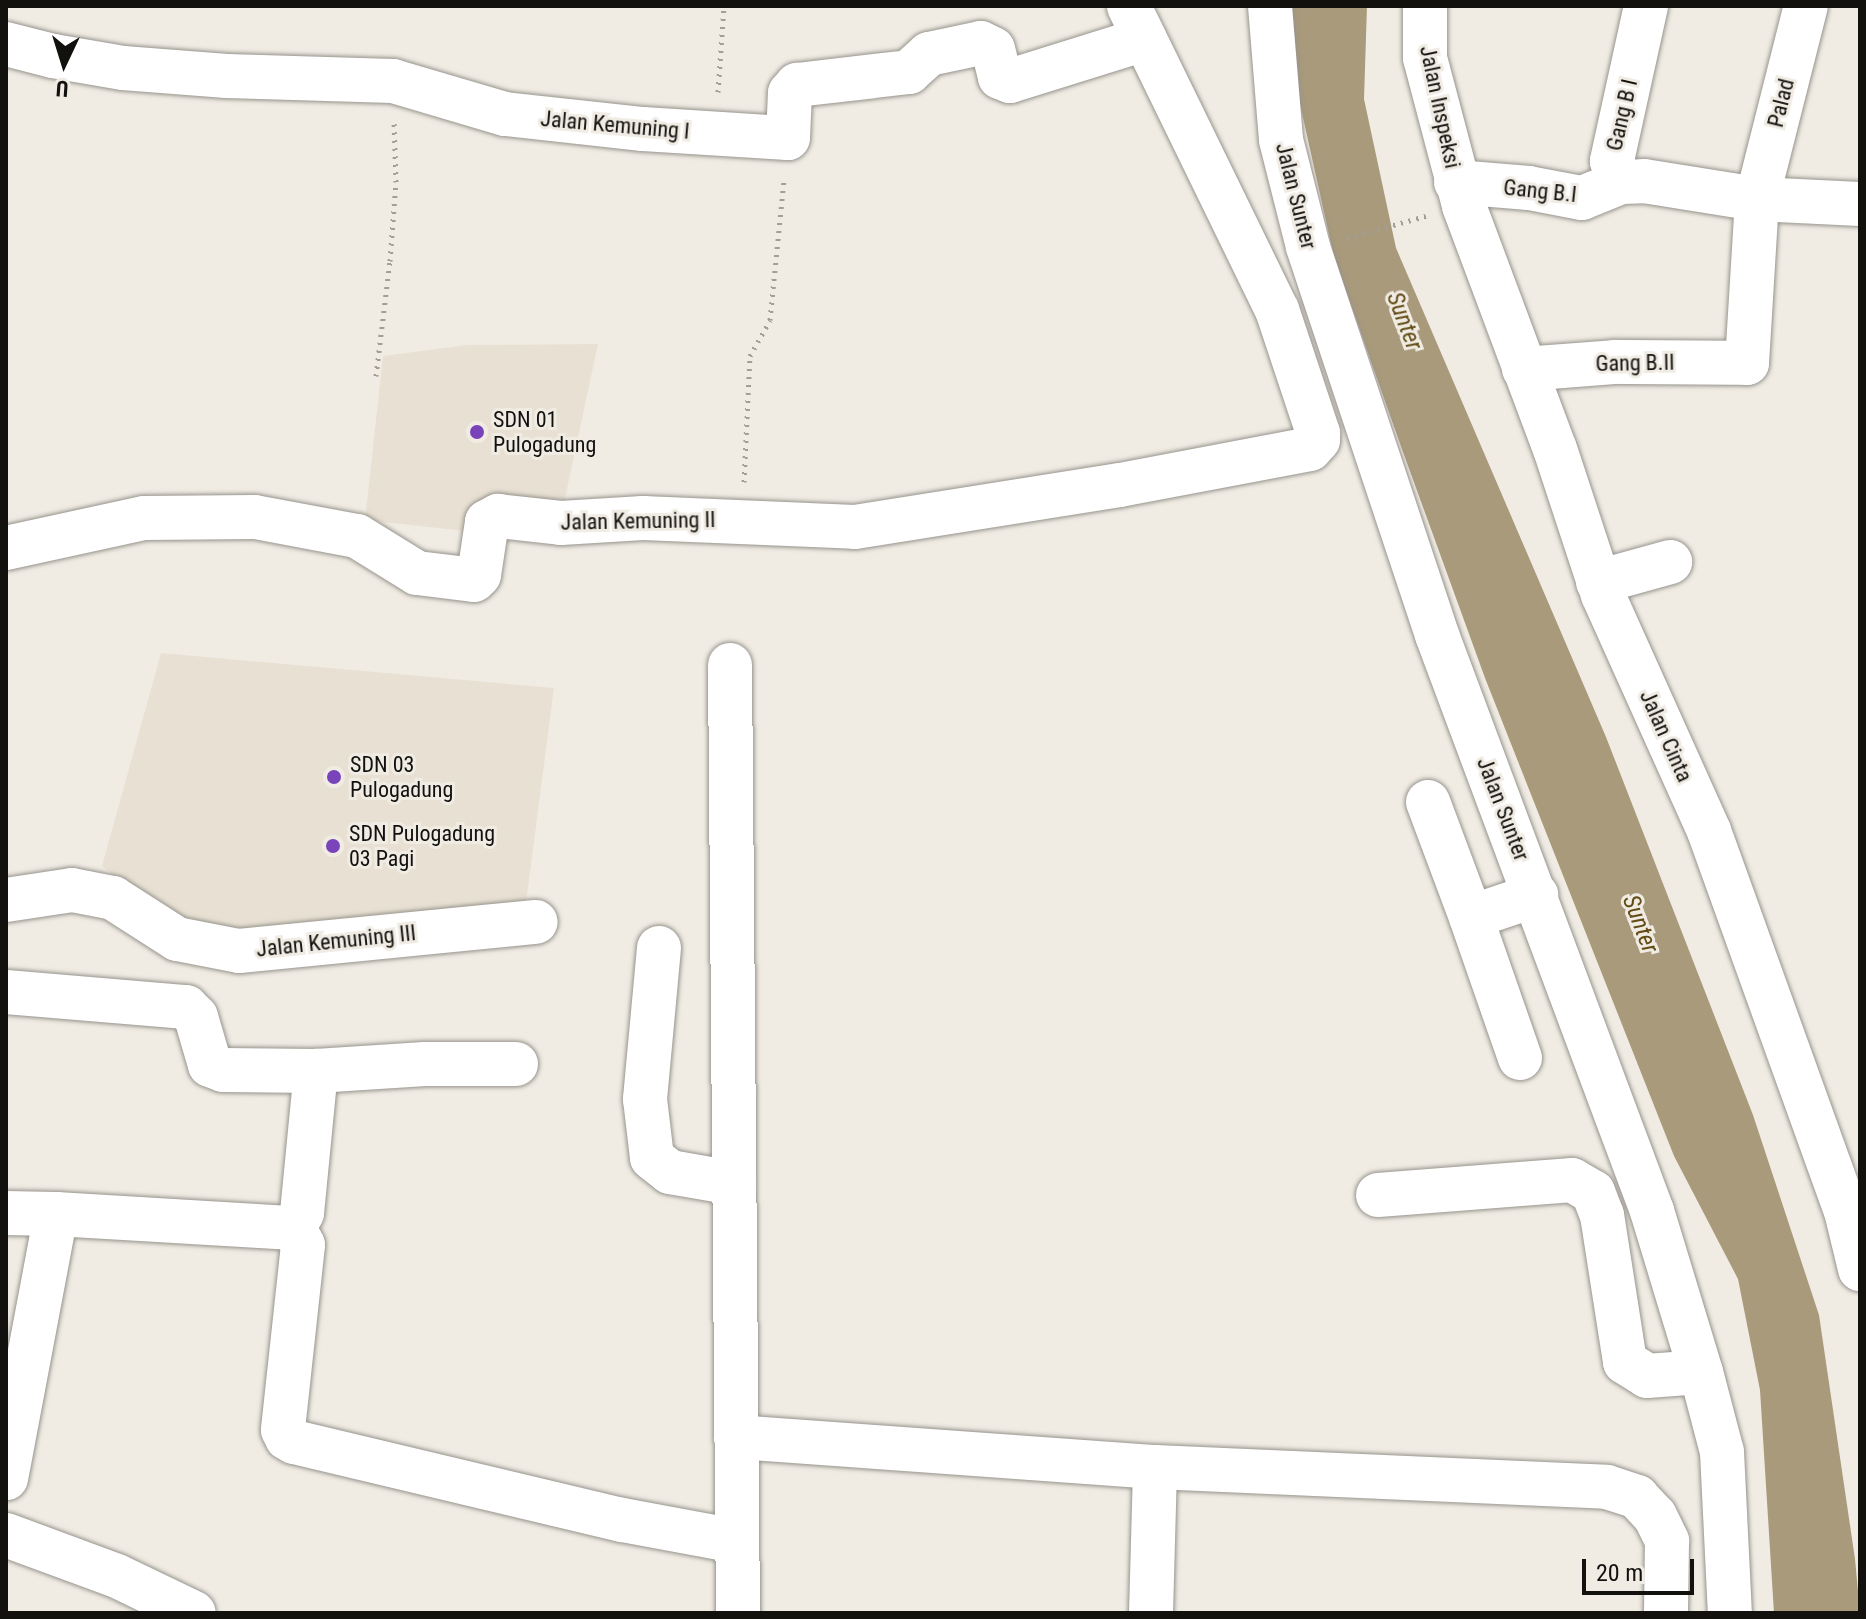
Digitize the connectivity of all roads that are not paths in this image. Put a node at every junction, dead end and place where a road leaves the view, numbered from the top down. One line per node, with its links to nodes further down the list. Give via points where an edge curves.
1 (1270, 6): 18 (street, Jalan Sunter, via 1281,140 1308,247 1437,635)
2 (1425, 6): 8 (street, Jalan Inspeksi, via 1425,58)
3 (1646, 6): 7 (street, Gang B I, via 1612,161)
4 (1806, 6): 9 (street, Palad)
5 (1137, 22): 6 (street, Jalan Kemuning I, via 1010,81 1000,77 993,49 981,43 929,54 909,72 797,85 790,93 788,138 505,114 393,81 123,68); 13 (street, Jalan Kemuning II, via 1261,271 1318,433 1310,449 891,523 819,526 643,518 561,523 491,518 479,575 465,580 417,573 357,536 255,517 144,518)
6 (6, 44)
7 (1621, 182): 8 (street, Gang B.I, via 1582,198 1529,188); 9 (street, Gang B I)
8 (1460, 194): 12 (street, Jalan Cinta)
9 (1757, 199): 10 (street, Gang B I); 11 (street, Palad)
10 (1860, 204)
11 (1747, 363): 12 (street, Gang B.II, via 1614,362)
12 (1524, 369): 15 (street, Jalan Cinta)
13 (6, 548)
14 (1670, 562): 15 (street)
15 (1598, 582): 32 (street, Jalan Cinta, via 1709,831 1846,1211)
16 (730, 665): 27 (street)
17 (1428, 802): 20 (street)
18 (1536, 895): 20 (street); 34 (street, Jalan Sunter, via 1652,1211)
19 (6, 900): 21 (street, Jalan Kemuning III, via 72,890 113,898 177,939 239,951)
20 (1471, 917): 24 (street)
21 (536, 922)
22 (659, 948): 27 (street, via 645,1099 652,1158 670,1172)
23 (6, 992): 26 (street, via 186,1007 196,1017 210,1065 223,1070)
24 (1520, 1058)
25 (516, 1064): 26 (street)
26 (316, 1071): 31 (street, via 302,1213)
27 (734, 1183): 35 (street)
28 (1378, 1195): 34 (street, via 1572,1180 1593,1192 1602,1215 1625,1362 1647,1376)
29 (6, 1213): 30 (street)
30 (56, 1214): 31 (street); 33 (street)
31 (294, 1228): 39 (street, via 303,1245 283,1430 287,1438 622,1520)
32 (1860, 1269)
33 (17, 1357): 37 (street)
34 (1701, 1372): 44 (street, Jalan Sunter, via 1722,1452)
35 (736, 1437): 36 (street); 39 (street)
36 (1155, 1467): 42 (street); 43 (street, via 1607,1487 1637,1497 1655,1516 1667,1541)
37 (6, 1478)
38 (6, 1535): 40 (street, via 117,1576)
39 (735, 1541): 41 (street)
40 (194, 1613)
41 (738, 1613)
42 (1151, 1613)
43 (1666, 1613)
44 (1730, 1613)

